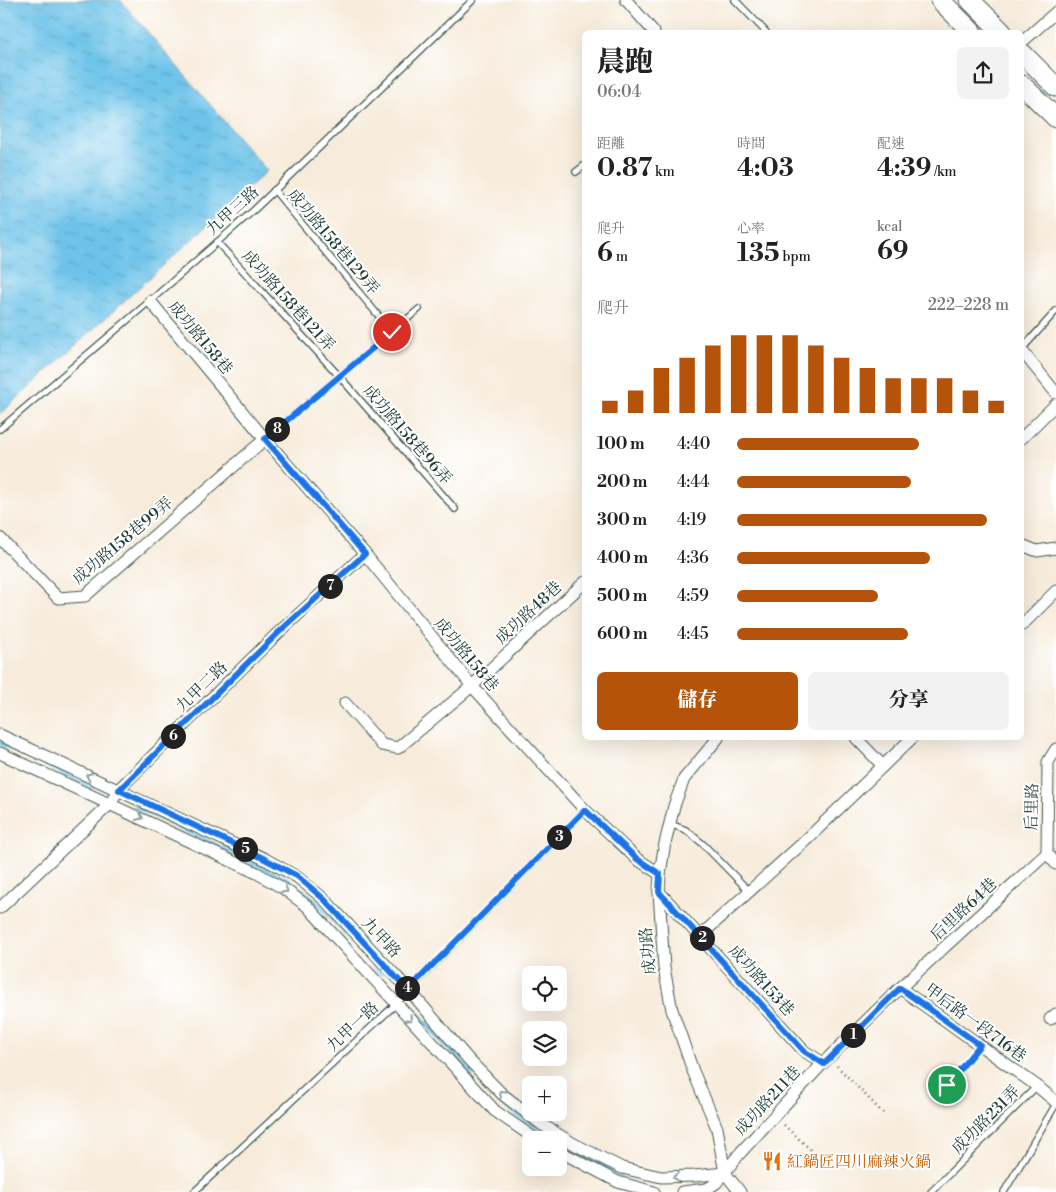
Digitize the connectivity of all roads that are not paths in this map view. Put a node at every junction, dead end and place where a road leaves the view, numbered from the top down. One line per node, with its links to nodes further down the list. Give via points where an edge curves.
1 (473, 0): 18 (lane, 九甲三路)
2 (626, 0): 7 (street)
3 (735, 0): 8 (lane)
4 (940, 0): 9 (main road)
5 (970, 0): 10 (main road)
6 (1056, 12): 11 (street)
7 (652, 30)
8 (764, 30)
9 (970, 30)
10 (1000, 30)
11 (1024, 40)
12 (1024, 55): 14 (main road)
13 (1024, 87): 15 (main road)
14 (1056, 87)
15 (1056, 118)
16 (582, 167): 17 (lane)
17 (576, 172)
18 (274, 190): 19 (lane, 九甲三路); 23 (lane, 成功路158巷129弄)
19 (217, 242): 20 (lane, 九甲三路); 26 (lane, 成功路158巷121弄)
20 (150, 301): 29 (lane, 九甲三路); 31 (street, 成功路158巷)
21 (419, 309): 23 (lane)
22 (1056, 311): 24 (lane)
23 (392, 332): 26 (lane)
24 (1024, 348)
25 (1024, 353): 27 (street)
26 (340, 377): 31 (lane); 32 (lane, 成功路158巷96弄)
27 (1056, 393)
28 (1056, 404): 30 (street)
29 (0, 429)
30 (1024, 436)
31 (265, 439): 33 (street, 成功路158巷99弄, via 84,596 58,598); 36 (street, 成功路158巷)
32 (455, 509)
33 (0, 538)
34 (1024, 546): 35 (street, via 1037,551)
35 (1056, 548)
36 (365, 554): 40 (street, 成功路158巷); 49 (street, 九甲二路, via 278,633)
37 (582, 585): 40 (street, 成功路48巷)
38 (1056, 591): 39 (street)
39 (1024, 623)
40 (472, 686): 41 (street, 成功路48巷, via 398,748 382,745); 51 (street, 成功路158巷)
41 (345, 703)
42 (1, 737): 49 (street, 九甲路, one-way to 42)
43 (716, 740): 52 (street, 成功路, via 684,779)
44 (858, 740): 48 (street)
45 (910, 740): 48 (street)
46 (1056, 749): 53 (street, 后里路, via 1048,762)
47 (0, 753): 50 (street, 九甲路)
48 (883, 766): 56 (street)
49 (119, 790): 50 (street, 九甲二路); 61 (street, 九甲路, via 297,876 324,899)
50 (110, 804): 58 (street, 九甲二路); 62 (street, 九甲路, one-way to 62, via 257,873 284,889 307,906)
51 (585, 810): 55 (street, 成功路158巷, via 637,859); 61 (lane, 九甲一路)
52 (670, 824): 55 (street, 成功路); 56 (lane, via 686,830 703,844)
53 (1047, 853): 54 (street, 后里路); 60 (street, 后里路64巷)
54 (1056, 864)
55 (660, 874): 57 (street, 成功路)
56 (749, 891): 59 (street)
57 (659, 892): 59 (street, 成功路153巷); 70 (street, 成功路, via 664,968 672,1010 717,1128)
58 (0, 908)
59 (700, 936): 63 (street, 成功路153巷, via 804,1051)
60 (900, 988): 63 (street, 成功路211巷); 66 (street, 甲后路一段716巷)
61 (408, 990): 62 (lane, 九甲一路); 64 (street, 九甲路)
62 (396, 1004): 65 (street, 九甲路, one-way to 65); 71 (lane, 九甲一路)
63 (826, 1061): 70 (street, 成功路211巷)
64 (481, 1073): 65 (lane); 70 (street, 九甲路, one-way to 64, via 661,1177 622,1168 541,1124)
65 (470, 1084): 68 (street, 九甲路, via 496,1111)
66 (1037, 1086): 67 (street, 甲后路一段716巷); 75 (lane, 成功路231弄)
67 (1056, 1103): 76 (lane)
68 (525, 1131)
69 (567, 1155): 72 (street, via 618,1182)
70 (725, 1173): 73 (street, via 706,1189); 74 (street, 成功路)
71 (194, 1192)
72 (654, 1192)
73 (682, 1192)
74 (740, 1192)
75 (931, 1192)
76 (1004, 1192)

